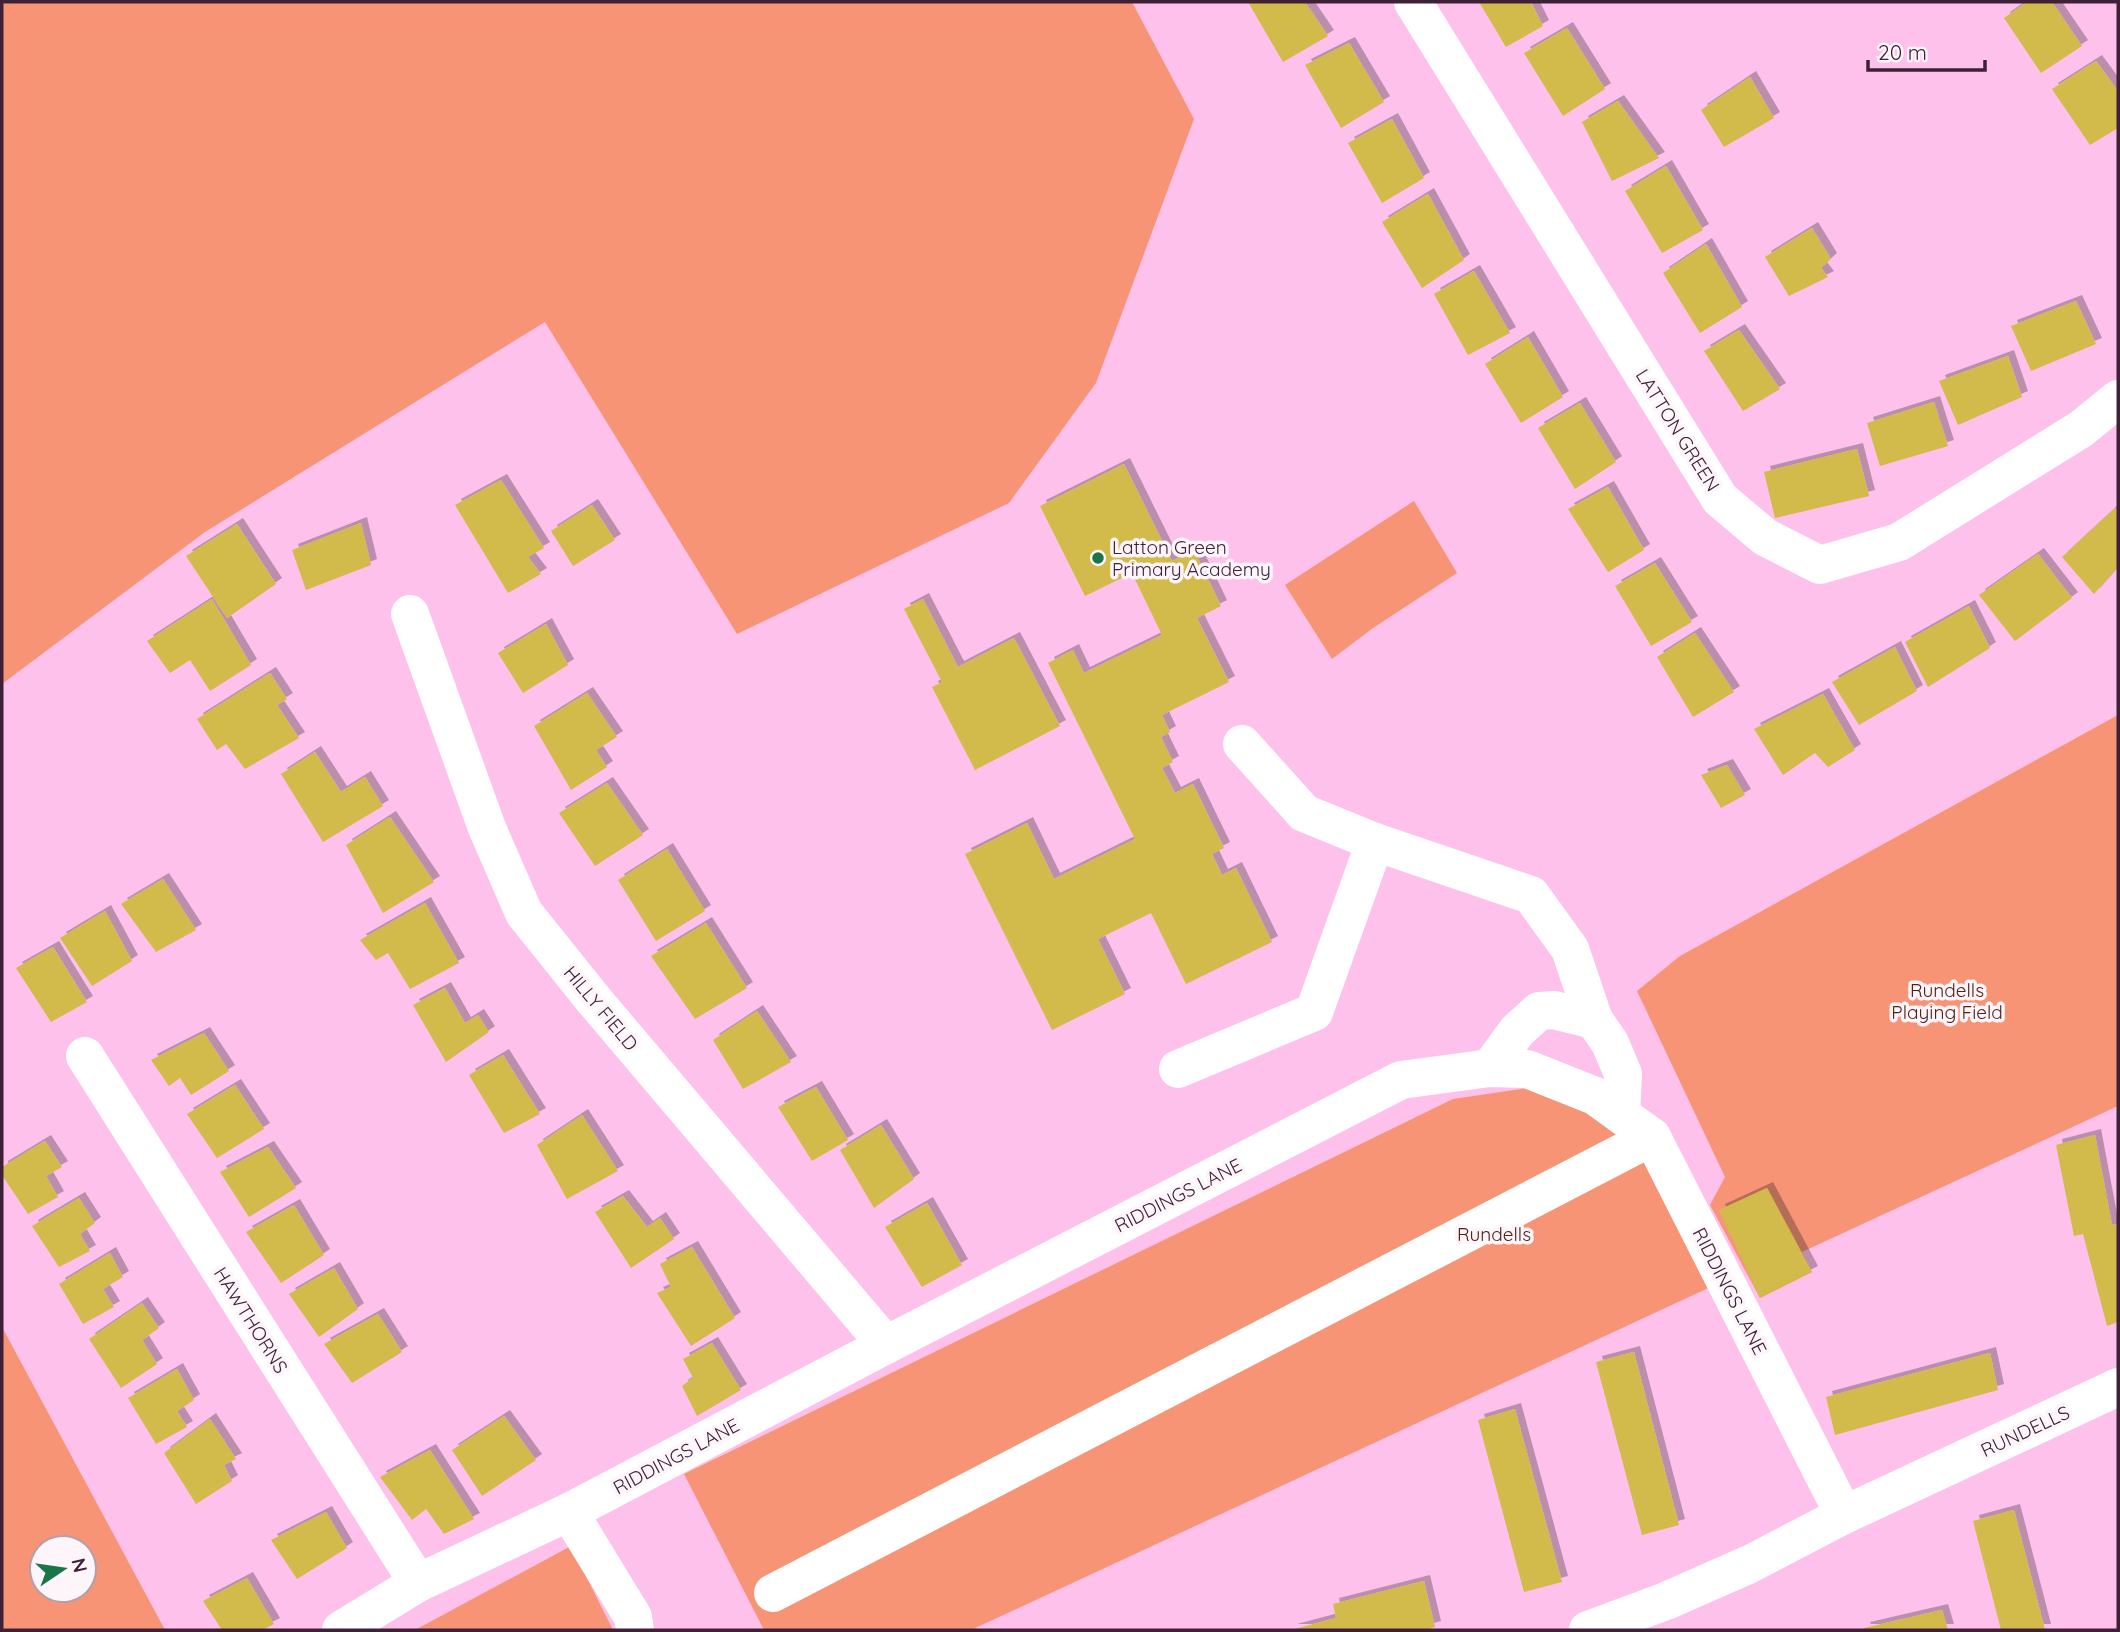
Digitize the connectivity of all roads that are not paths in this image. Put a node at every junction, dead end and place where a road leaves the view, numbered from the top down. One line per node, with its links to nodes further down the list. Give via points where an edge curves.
1 (1413, 2): 2 (street, LATTON GREEN, via 1720,499 1765,537 1820,565 1899,542 2081,429)
2 (2118, 399)
3 (410, 614): 12 (street, HILLY FIELD, via 486,828 524,913)
4 (1242, 744): 5 (street, via 1304,813)
5 (1375, 842): 6 (street, via 1531,895 1570,949); 9 (street, via 1314,1012)
6 (1594, 1020): 8 (street, via 1555,1010 1539,1011 1517,1031); 10 (street, via 1623,1074)
7 (85, 1056): 16 (street, HAWTHORNS)
8 (1490, 1068): 10 (street, RIDDINGS LANE, via 1527,1069 1595,1096); 12 (street, RIDDINGS LANE, via 1401,1080)
9 (1178, 1069)
10 (1621, 1115): 11 (street, RIDDINGS LANE)
11 (1652, 1137): 15 (street, RIDDINGS LANE); 17 (street)
12 (886, 1346): 14 (street, RIDDINGS LANE)
13 (2118, 1387): 15 (street, RUNDELLS)
14 (569, 1513): 16 (street, RIDDINGS LANE); 20 (street, via 633,1618)
15 (1844, 1515): 18 (street, RUNDELLS, via 1750,1564)
16 (418, 1583): 19 (street, RIDDINGS LANE)
17 (773, 1593)
18 (1670, 1616): 21 (street, RUNDELLS)
19 (341, 1630)
20 (635, 1630)
21 (1588, 1630)

